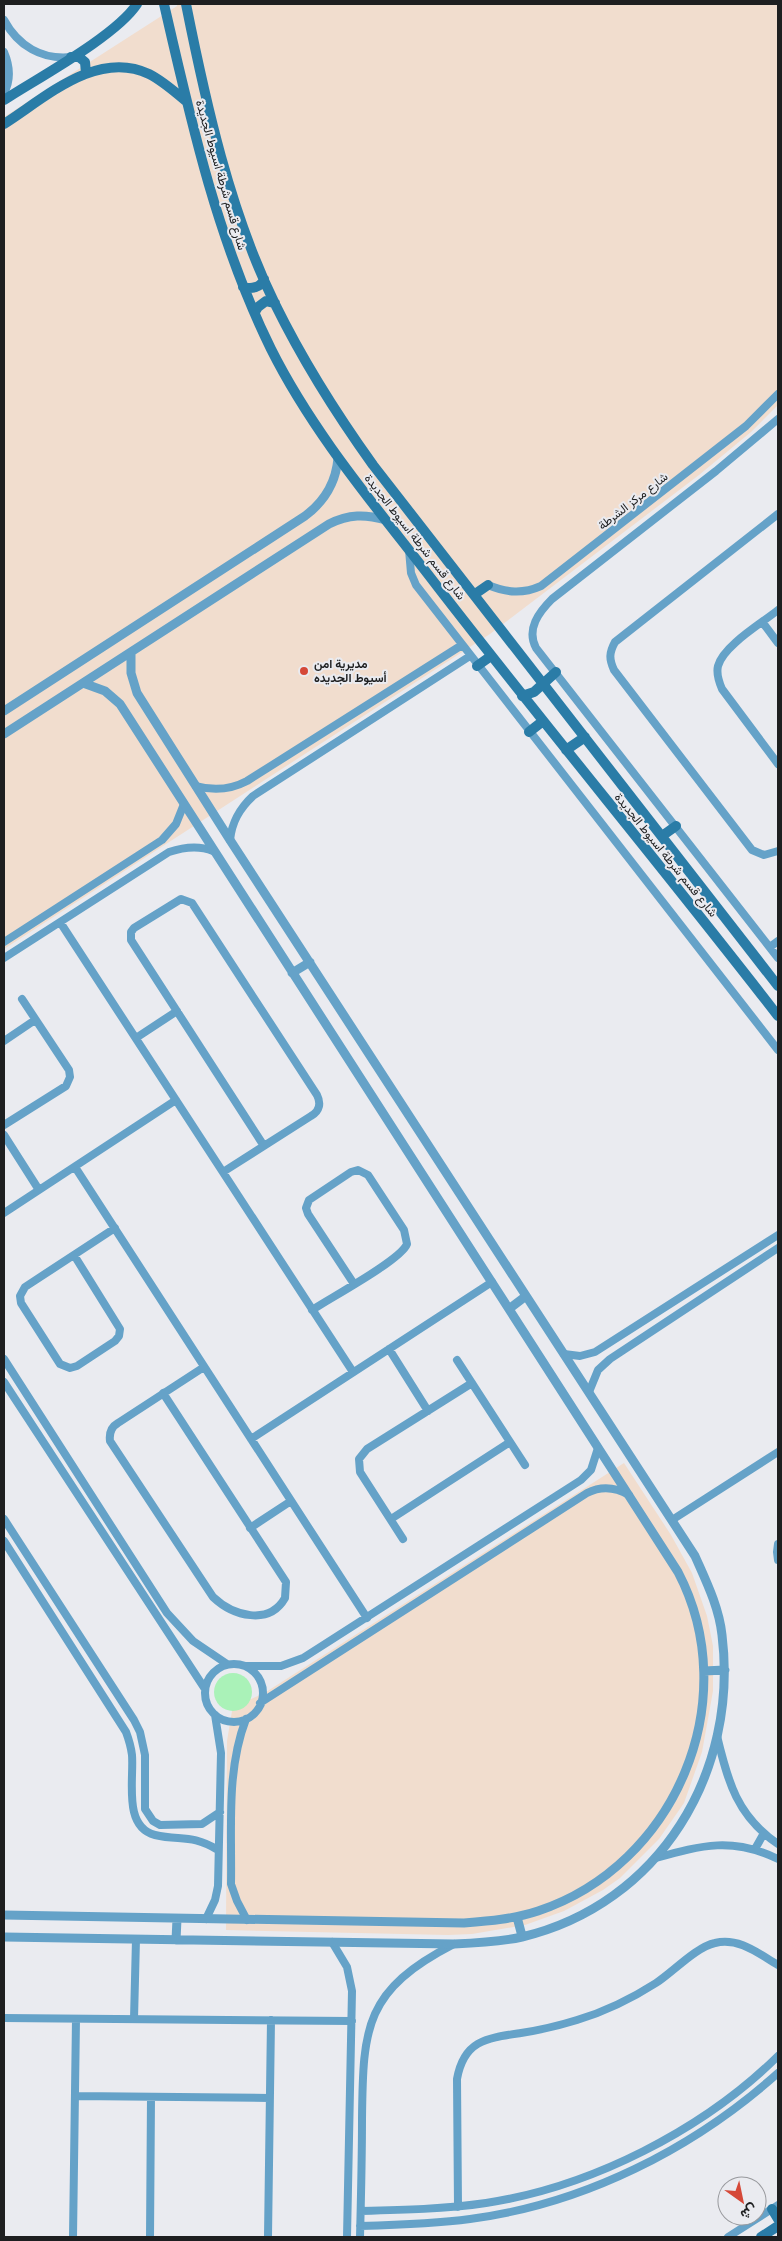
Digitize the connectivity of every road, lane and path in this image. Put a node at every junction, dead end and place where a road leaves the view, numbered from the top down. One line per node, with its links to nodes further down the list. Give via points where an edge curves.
1 (137, 4): 6 (main road, via 120,22)
2 (164, 4): 10 (main road, شارع قسم شرطة اسيوط الجديدة)
3 (186, 4): 12 (main road, شارع قسم شرطة اسيوط الجديدة, via 226,174)
4 (4, 20): 6 (street, via 18,40 33,51 56,58)
5 (4, 52): 8 (street, via 9,70)
6 (71, 56): 7 (main road, via 82,59); 9 (main road)
7 (86, 73): 10 (main road, via 107,67 140,70 160,80); 11 (main road)
8 (4, 93)
9 (4, 100)
10 (186, 102): 13 (main road, شارع قسم شرطة اسيوط الجديدة, via 212,200)
11 (4, 124)
12 (264, 279): 13 (main road, via 251,288); 14 (main road, شارع قسم شرطة اسيوط الجديدة)
13 (243, 286): 15 (main road, شارع قسم شرطة اسيوط الجديدة)
14 (275, 303): 15 (main road, via 266,301); 23 (main road, شارع قسم شرطة اسيوط الجديدة, via 334,410 373,466)
15 (255, 312): 18 (main road, شارع قسم شرطة اسيوط الجديدة, via 290,384)
16 (778, 394): 22 (street, شارع مركز الشرطة, via 746,426 541,586 509,592)
17 (778, 419): 32 (street, via 552,599 540,613 532,635 534,644)
18 (338, 458): 20 (main road, شارع قسم شرطة اسيوط الجديدة); 36 (street, via 329,491 306,516)
19 (778, 514): 49 (street, via 614,642 610,661 752,850 764,855)
20 (386, 520): 21 (main road, شارع قسم شرطة اسيوط الجديدة); 28 (street, via 363,514 329,524)
21 (409, 550): 27 (street, via 414,581); 30 (main road, شارع قسم شرطة اسيوط الجديدة)
22 (488, 585): 23 (main road)
23 (475, 594): 33 (main road, شارع قسم شرطة اسيوط الجديدة)
24 (778, 610): 25 (street)
25 (763, 623): 26 (street); 42 (street, via 722,656 718,679 722,689)
26 (778, 643)
27 (462, 646): 29 (street); 43 (street, via 247,782 217,790)
28 (131, 652): 34 (street); 43 (street, via 134,686)
29 (470, 656): 31 (street); 47 (street, via 253,796 237,816)
30 (491, 656): 31 (main road); 35 (main road, شارع قسم شرطة اسيوط الجديدة)
31 (478, 666): 38 (street)
32 (556, 672): 33 (main road); 45 (street)
33 (543, 682): 35 (main road, via 534,692); 40 (main road, شارع قسم شرطة اسيوط الجديدة)
34 (83, 683): 39 (street); 44 (street, via 116,699)
35 (522, 696): 37 (main road, شارع قسم شرطة اسيوط الجديدة)
36 (4, 711)
37 (543, 721): 38 (main road); 41 (main road, شارع قسم شرطة اسيوط الجديدة)
38 (529, 732): 67 (street)
39 (4, 734)
40 (585, 737): 41 (main road); 46 (main road, شارع قسم شرطة اسيوط الجديدة)
41 (566, 750): 63 (main road, شارع قسم شرطة اسيوط الجديدة)
42 (777, 760)
43 (196, 786): 47 (street)
44 (184, 804): 48 (street); 50 (street, via 176,824 162,840)
45 (676, 826): 46 (main road); 55 (street)
46 (662, 836): 60 (main road, شارع قسم شرطة اسيوط الجديدة)
47 (230, 840): 58 (street)
48 (213, 851): 51 (street, via 186,847 169,852); 59 (street)
49 (778, 851)
50 (100, 880): 51 (street); 54 (street)
51 (107, 891): 52 (street)
52 (60, 922): 56 (street); 65 (street)
53 (778, 941): 55 (street)
54 (4, 942)
55 (770, 947): 57 (street)
56 (4, 958)
57 (778, 958)
58 (310, 962): 59 (street); 82 (street)
59 (292, 973): 80 (street)
60 (778, 986)
61 (22, 999): 64 (street)
62 (177, 1012): 65 (street); 71 (street); 71 (street, via 130,935 132,930 185,899 192,903 319,1098 314,1114)
63 (778, 1016)
64 (35, 1020): 66 (street); 69 (street, via 69,1070 70,1080 66,1086)
65 (136, 1038): 68 (street)
66 (4, 1041)
67 (778, 1050)
68 (176, 1100): 72 (street); 73 (street)
69 (4, 1125)
70 (4, 1135): 74 (street)
71 (264, 1146): 73 (street)
72 (75, 1167): 74 (street); 76 (street)
73 (223, 1172): 84 (street)
74 (39, 1190): 75 (street)
75 (4, 1213)
76 (115, 1228): 79 (street); 89 (street)
77 (778, 1235): 86 (street, via 595,1352 580,1356)
78 (778, 1248): 93 (street, via 610,1359 598,1370)
79 (74, 1255): 79 (street, via 25,1287 20,1296 21,1303 60,1364 70,1368 115,1341 120,1330)
80 (492, 1282): 83 (street); 85 (street)
81 (354, 1284): 81 (street, via 402,1252 407,1239 368,1176 358,1170 309,1200 306,1208); 84 (street)
82 (526, 1296): 83 (street); 86 (street)
83 (508, 1308): 98 (street)
84 (312, 1310): 90 (street)
85 (388, 1349): 90 (street); 95 (street)
86 (564, 1354): 93 (street)
87 (4, 1359): 100 (street)
88 (457, 1360): 92 (street)
89 (204, 1367): 94 (street); 96 (street)
90 (353, 1372): 96 (street)
91 (4, 1382): 102 (street)
92 (472, 1383): 95 (street); 97 (street)
93 (589, 1392): 107 (street)
94 (163, 1393): 109 (street); 109 (street, via 115,1425 110,1430 110,1441 207,1591 229,1609 257,1616 277,1608 285,1598 287,1588)
95 (428, 1411): 106 (street, via 367,1449 359,1459 360,1472)
96 (251, 1439): 104 (street)
97 (510, 1442): 101 (street); 106 (street)
98 (598, 1448): 103 (street); 108 (street, via 591,1470 581,1480)
99 (778, 1452): 107 (street)
100 (72, 1464): 102 (street); 118 (street, via 173,1621 202,1648)
101 (525, 1465)
102 (61, 1471): 122 (street)
103 (628, 1495): 110 (street, via 610,1488 592,1491); 121 (street, via 686,1587 700,1628)
104 (291, 1501): 109 (street); 115 (street)
105 (4, 1518): 127 (street, via 134,1720 143,1743 147,1815 160,1825 182,1825 202,1824)
106 (391, 1519): 111 (street)
107 (672, 1520): 120 (street, via 695,1556 714,1603 722,1633)
108 (517, 1522): 110 (street); 115 (street)
109 (250, 1528)
110 (524, 1533): 117 (street)
111 (403, 1539)
112 (4, 1541): 131 (street, via 126,1732 132,1756 135,1818 147,1832 196,1840)
113 (778, 1544): 114 (street)
114 (778, 1560)
115 (367, 1618): 116 (street)
116 (339, 1635): 117 (street); 119 (street, via 289,1664)
117 (346, 1647): 123 (street)
118 (227, 1664): 119 (street); 122 (street, via 212,1673)
119 (246, 1666): 123 (street, via 260,1682)
120 (725, 1670): 121 (street); 126 (street)
121 (704, 1671): 135 (street, via 701,1719 688,1765 679,1787 654,1827 622,1862 596,1881 562,1901)
122 (205, 1689): 124 (street, via 207,1703)
123 (260, 1703): 125 (street)
124 (215, 1714): 125 (street, via 233,1722); 127 (street, via 221,1753)
125 (246, 1719): 138 (street, via 233,1764 231,1884)
126 (717, 1736): 128 (street, via 731,1789 741,1807); 132 (street, via 695,1801)
127 (220, 1812): 131 (street)
128 (764, 1833): 129 (street); 130 (street)
129 (778, 1844)
130 (755, 1849): 132 (street, via 714,1844); 133 (street)
131 (218, 1850): 137 (street, via 217,1894)
132 (656, 1858): 139 (street, via 624,1887 590,1910)
133 (778, 1858)
134 (4, 1915): 136 (street)
135 (517, 1917): 138 (street, via 455,1923); 139 (street)
136 (177, 1919): 137 (street); 142 (street)
137 (206, 1919): 138 (street)
138 (247, 1920)
139 (522, 1936): 144 (street)
140 (4, 1937): 141 (street)
141 (136, 1939): 142 (street); 148 (street)
142 (176, 1940): 143 (street)
143 (332, 1942): 144 (street); 150 (street, via 342,1956 350,1979)
144 (454, 1944): 160 (street, via 403,1975 383,2000 369,2028 362,2060)
145 (778, 1965): 158 (street, via 738,1943 714,1943 703,1947 655,1984 604,2010 549,2028 485,2039 474,2045 465,2054 457,2079)
146 (4, 2018): 147 (street)
147 (76, 2019): 148 (street); 153 (street)
148 (134, 2019): 149 (street)
149 (271, 2020): 150 (street); 155 (street)
150 (352, 2021): 167 (street)
151 (778, 2056): 156 (street, via 750,2082 705,2115 658,2144)
152 (778, 2073): 157 (street, via 700,2134)
153 (75, 2096): 154 (street); 164 (street)
154 (151, 2097): 155 (street); 165 (street)
155 (270, 2098): 166 (street)
156 (607, 2167): 157 (street); 158 (street, via 545,2190)
157 (612, 2179): 162 (street, via 544,2203 496,2215 446,2222)
158 (458, 2206): 160 (street)
159 (775, 2207): 161 (main road); 169 (street)
160 (361, 2212): 162 (street)
161 (778, 2219)
162 (360, 2226): 168 (street)
163 (778, 2226): 170 (main road)
164 (73, 2237)
165 (150, 2237)
166 (268, 2237)
167 (347, 2237)
168 (360, 2237)
169 (728, 2237)
170 (761, 2237)

